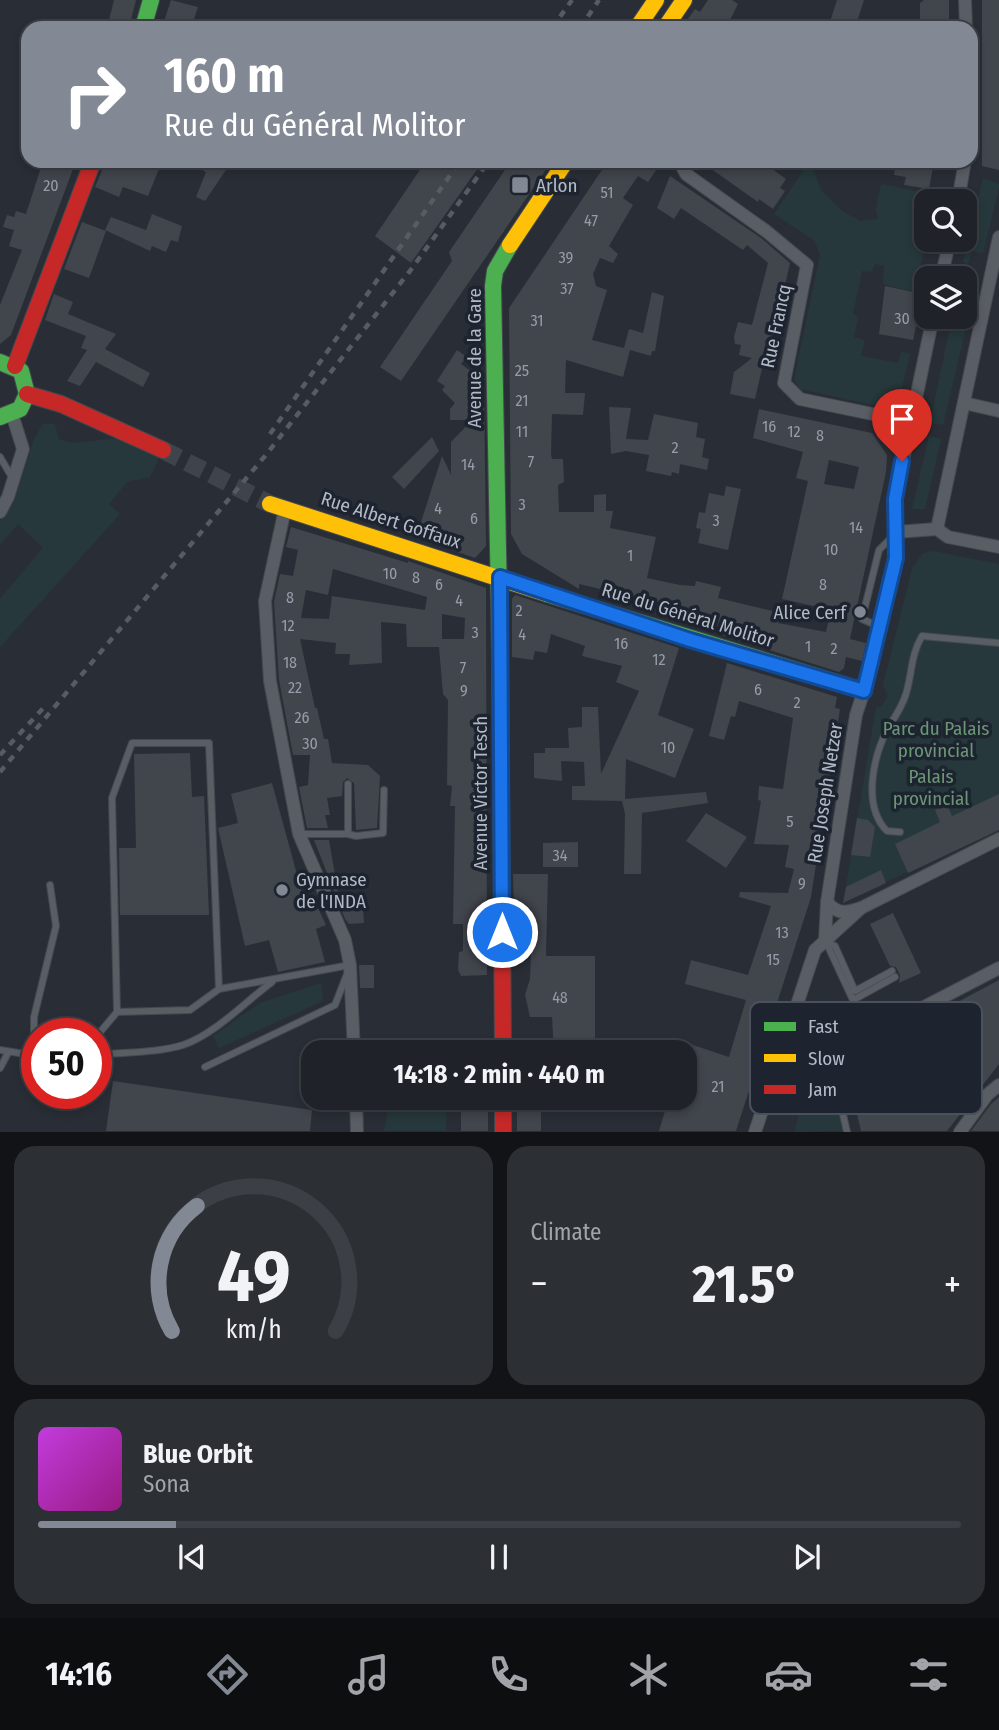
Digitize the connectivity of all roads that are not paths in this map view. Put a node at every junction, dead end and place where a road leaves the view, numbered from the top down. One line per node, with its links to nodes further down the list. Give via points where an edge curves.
1 (150, 0): 5 (main road)
2 (656, 0): 6 (main road)
3 (684, 0): 7 (main road)
4 (965, 0): 8 (street)
5 (145, 21)
6 (642, 21)
7 (670, 21)
8 (965, 21)
9 (90, 168): 16 (main road)
10 (561, 168): 30 (main road, Avenue de la Gare, via 495,271)
11 (683, 168): 21 (street, Rue Francq, via 807,265 784,383 791,393 800,399)
12 (964, 168): 13 (street)
13 (960, 189)
14 (999, 237): 18 (street)
15 (930, 329): 21 (street, Rue Joseph Netzer)
16 (7, 364): 17 (main road, via 25,378)
17 (27, 394): 20 (main road, via 25,402); 22 (main road, via 61,404)
18 (964, 403): 19 (street); 27 (street)
19 (999, 411)
20 (6, 416): 24 (street, via 23,440)
21 (911, 422): 28 (street, Rue Joseph Netzer, via 895,499)
22 (163, 450)
23 (0, 457): 24 (lane)
24 (14, 480): 26 (street)
25 (277, 506): 30 (main road, Rue Albert Goffaux); 37 (street, via 265,614 270,681)
26 (0, 512)
27 (937, 529): 28 (street); 29 (street, via 948,537)
28 (896, 533): 31 (street, Rue Joseph Netzer, via 896,558); 31 (lane, via 879,550 862,619)
29 (999, 547)
30 (500, 577): 33 (main road, Rue du Général Molitor); 55 (main road, Avenue Victor Tesch)
31 (880, 627): 33 (street, Rue Joseph Netzer)
32 (999, 643): 36 (lane, via 922,636 917,644 906,693 880,749 872,795 879,823 887,831)
33 (864, 691): 41 (street, Rue Joseph Netzer, via 856,715)
34 (348, 784): 38 (lane)
35 (384, 790): 38 (lane, via 383,833)
36 (900, 832)
37 (299, 834): 38 (lane); 44 (street, via 340,926)
38 (348, 834)
39 (999, 839): 42 (street, Rue Joseph Netzer)
40 (50, 885): 52 (lane, via 56,926)
41 (827, 902): 42 (street, via 845,913); 43 (street, Rue Joseph Netzer)
42 (861, 908): 43 (street, Rue Joseph Netzer)
43 (825, 940): 46 (lane, via 835,946 855,990); 49 (street, Rue Joseph Netzer, via 809,963)
44 (350, 965): 47 (lane); 54 (street); 58 (lane, via 334,1008)
45 (999, 968): 50 (street)
46 (893, 974)
47 (274, 981): 48 (lane); 57 (lane, via 186,1044)
48 (219, 989): 51 (lane, via 190,1010); 51 (lane, via 209,743 132,743 111,798)
49 (797, 1002)
50 (934, 1002)
51 (117, 1012): 53 (lane)
52 (34, 1018)
53 (112, 1018)
54 (353, 1040)
55 (503, 1040)
56 (4, 1051): 59 (lane)
57 (112, 1054)
58 (205, 1067)
59 (0, 1068)
60 (999, 1085): 61 (street)
61 (982, 1102)
62 (356, 1110): 67 (street)
63 (503, 1110): 68 (main road)
64 (761, 1114): 69 (street, Rue Joseph Netzer)
65 (843, 1114): 70 (lane)
66 (973, 1114): 71 (street)
67 (357, 1132)
68 (503, 1132)
69 (755, 1132)
70 (847, 1132)
71 (960, 1132)

